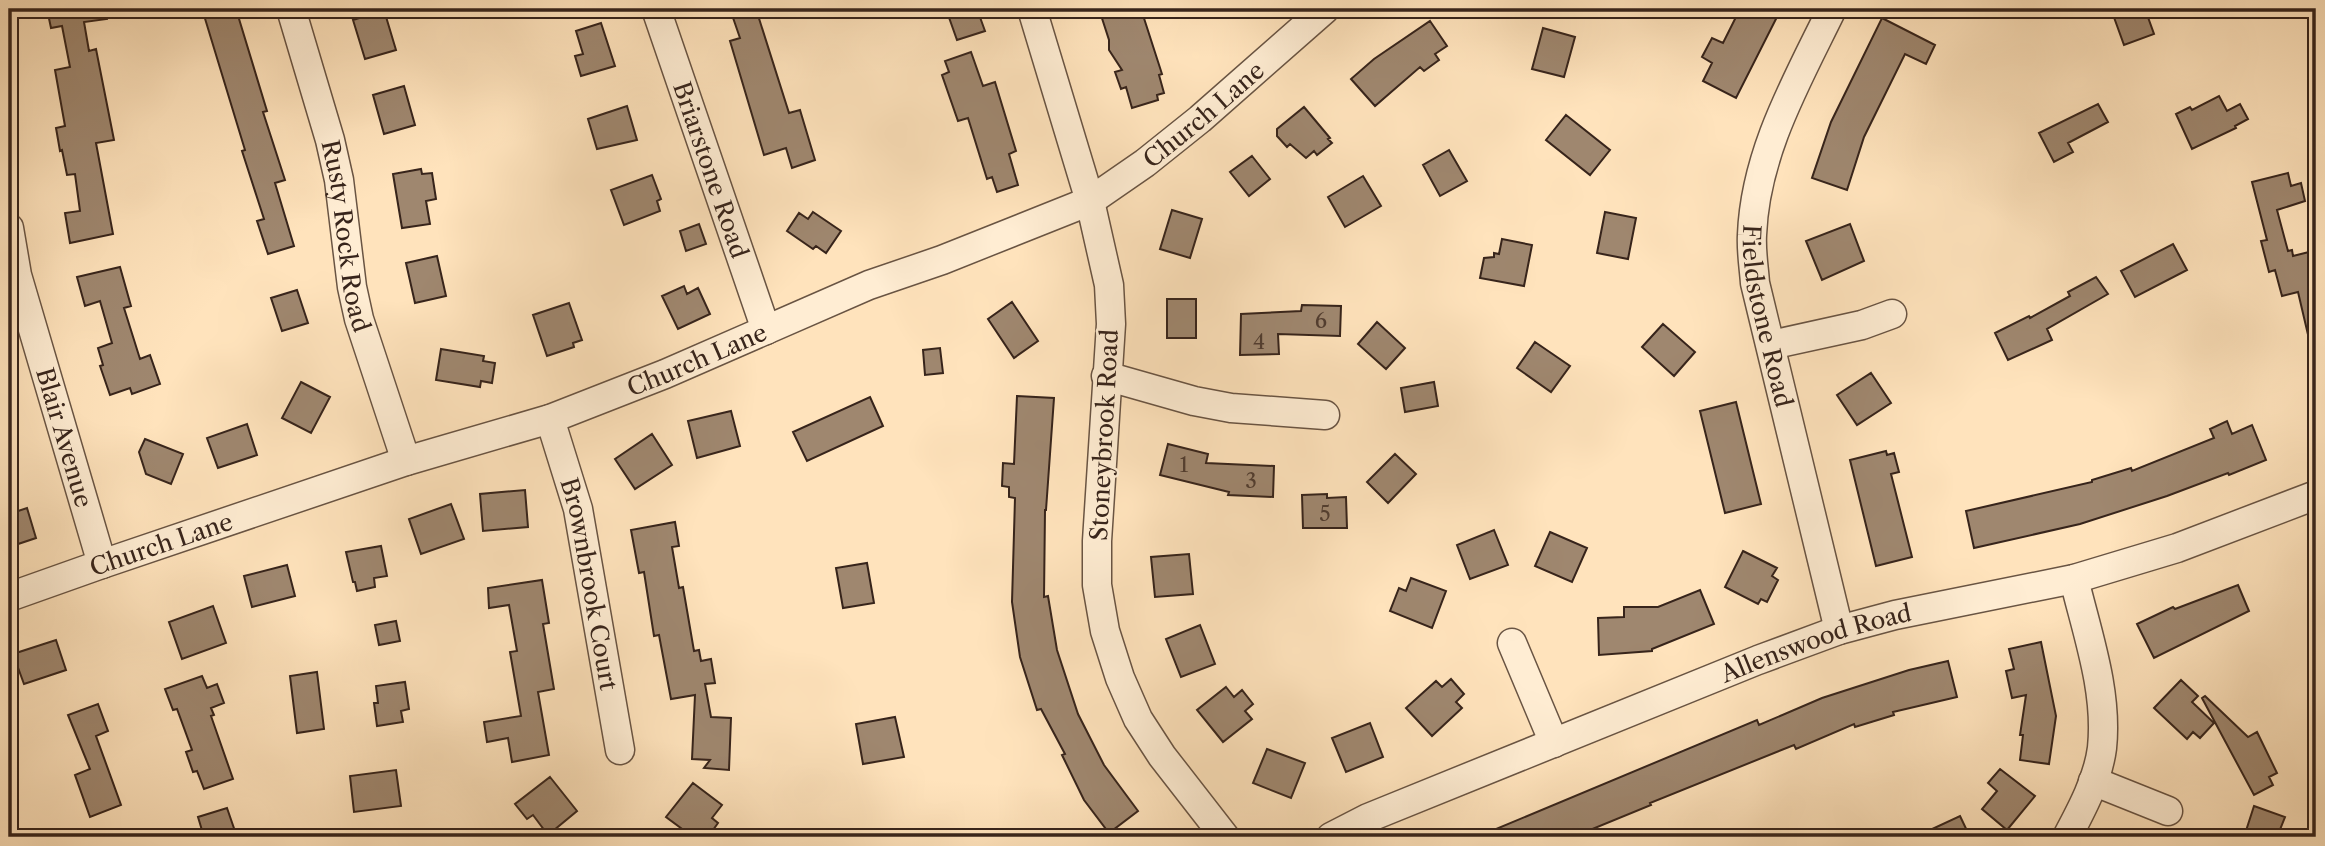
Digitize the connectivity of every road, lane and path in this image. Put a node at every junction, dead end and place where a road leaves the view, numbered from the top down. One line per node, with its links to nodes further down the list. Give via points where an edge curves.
1 (291, 9): 14 (street, Rusty Rock Road, via 339,180 359,319)
2 (656, 9): 9 (street, Briarstone Road)
3 (1032, 9): 6 (street, Stoneybrook Road)
4 (1325, 9): 6 (street, Church Lane, via 1200,119)
5 (1832, 9): 10 (street, Fieldstone Road, via 1778,121 1756,200 1752,236 1755,284)
6 (1090, 201): 9 (street, Church Lane, via 869,285); 11 (street, Stoneybrook Road, via 1109,285)
7 (9, 228): 16 (street, Blair Avenue, via 17,275)
8 (1892, 314): 10 (street)
9 (766, 330): 13 (street, Church Lane)
10 (1771, 345): 19 (street, Fieldstone Road)
11 (1106, 376): 12 (street, via 1231,408); 25 (street, Stoneybrook Road, via 1097,541 1097,585 1105,631 1138,719)
12 (1325, 415)
13 (550, 419): 14 (street, Church Lane); 22 (street, Brownbrook Court, via 578,509)
14 (406, 461): 16 (street, Church Lane)
15 (2316, 495): 17 (street, Allenswood Road, via 2177,548)
16 (102, 564): 18 (street, Church Lane)
17 (2074, 579): 19 (street, Allenswood Road); 23 (street, via 2103,717)
18 (9, 597)
19 (1839, 630): 21 (street, Allenswood Road)
20 (1512, 643): 21 (street)
21 (1554, 743): 26 (street, Allenswood Road)
22 (620, 750)
23 (2094, 781): 24 (street); 27 (street)
24 (2168, 811)
25 (1225, 837)
26 (1331, 837)
27 (2067, 837)

